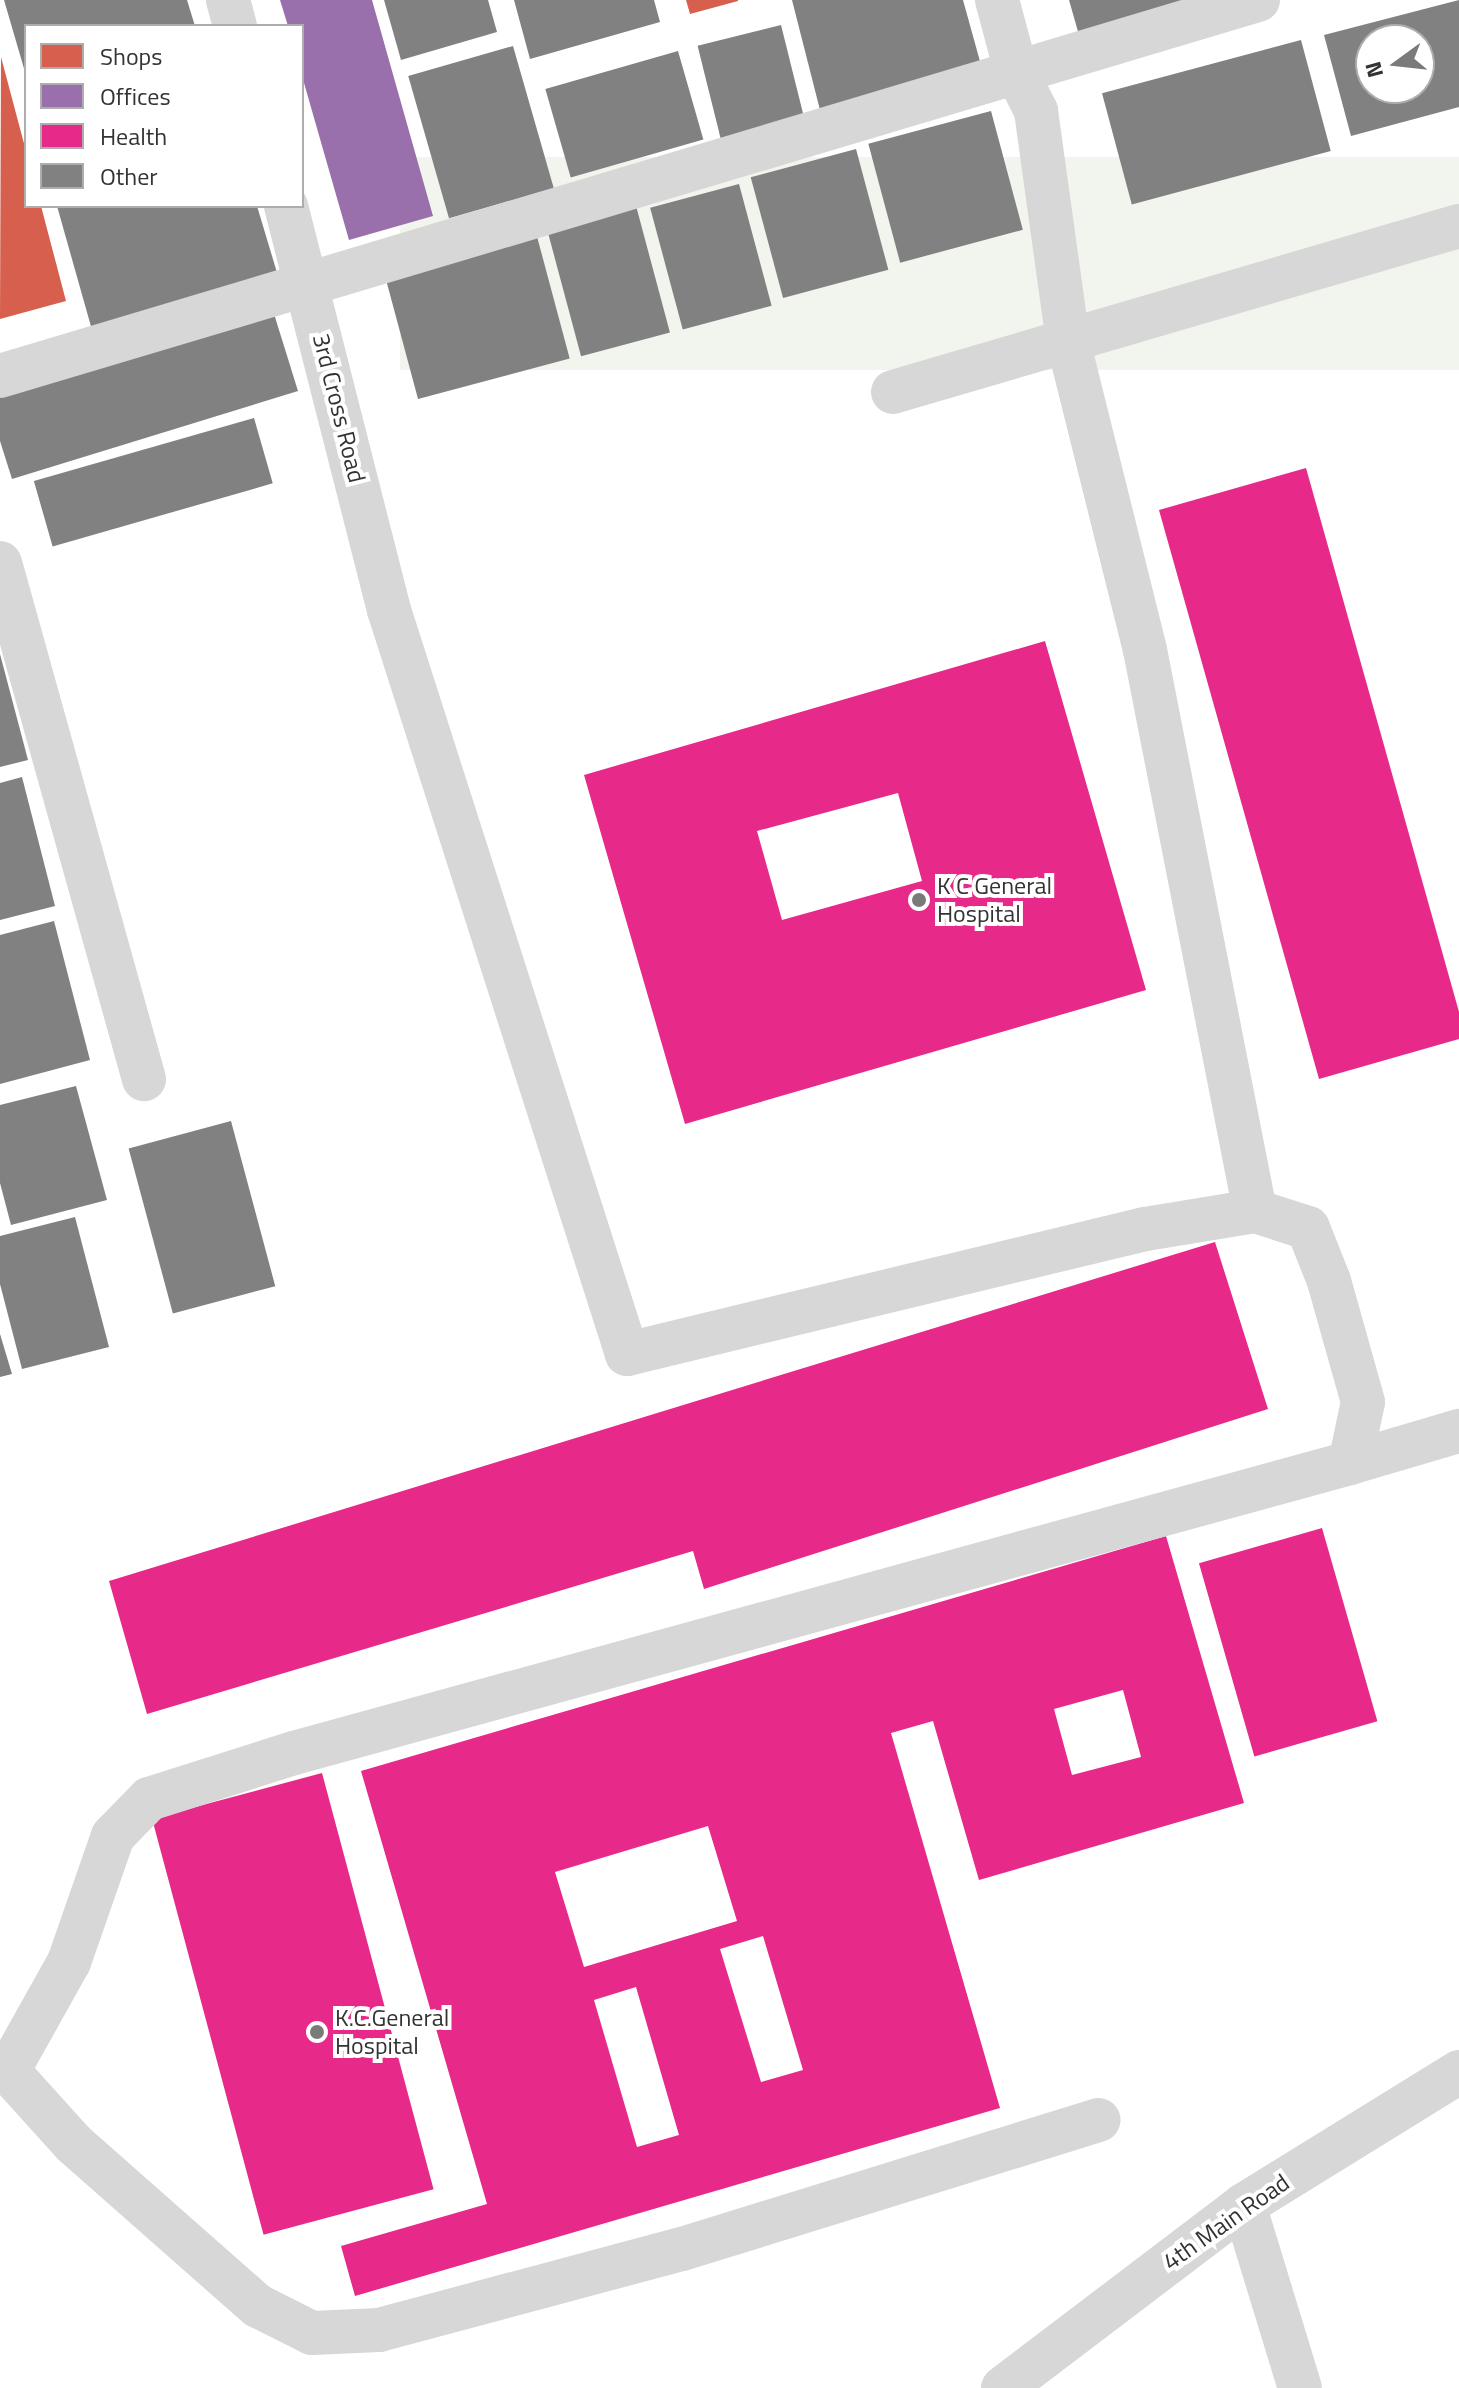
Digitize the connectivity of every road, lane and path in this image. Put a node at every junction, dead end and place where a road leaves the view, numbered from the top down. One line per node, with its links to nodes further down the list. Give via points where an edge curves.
1 (228, 0): 4 (street)
2 (997, 0): 5 (street)
3 (1258, 0): 5 (street)
4 (234, 24)
5 (1016, 71): 8 (street); 9 (street, via 1036,111)
6 (287, 208): 8 (street, 3rd Cross Road)
7 (1459, 226): 9 (street)
8 (309, 286): 10 (street); 14 (street, 3rd Cross Road, via 389,610 627,1354 1145,1229)
9 (1068, 341): 11 (street); 14 (street, via 1145,650)
10 (0, 376)
11 (893, 392)
12 (0, 563): 13 (street)
13 (144, 1079)
14 (1255, 1211): 16 (street, via 1308,1228 1329,1281 1363,1402)
15 (1459, 1431): 16 (street)
16 (1350, 1463): 17 (street, via 521,1689 149,1799 113,1836 69,1962)
17 (4, 2072): 19 (street, via 74,2144 258,2306 312,2333 379,2330 682,2249)
18 (1459, 2072): 20 (street, 4th Main Road)
19 (1098, 2120)
20 (1244, 2205): 21 (street, 4th Main Road); 22 (street)
21 (1003, 2388)
22 (1300, 2388)

